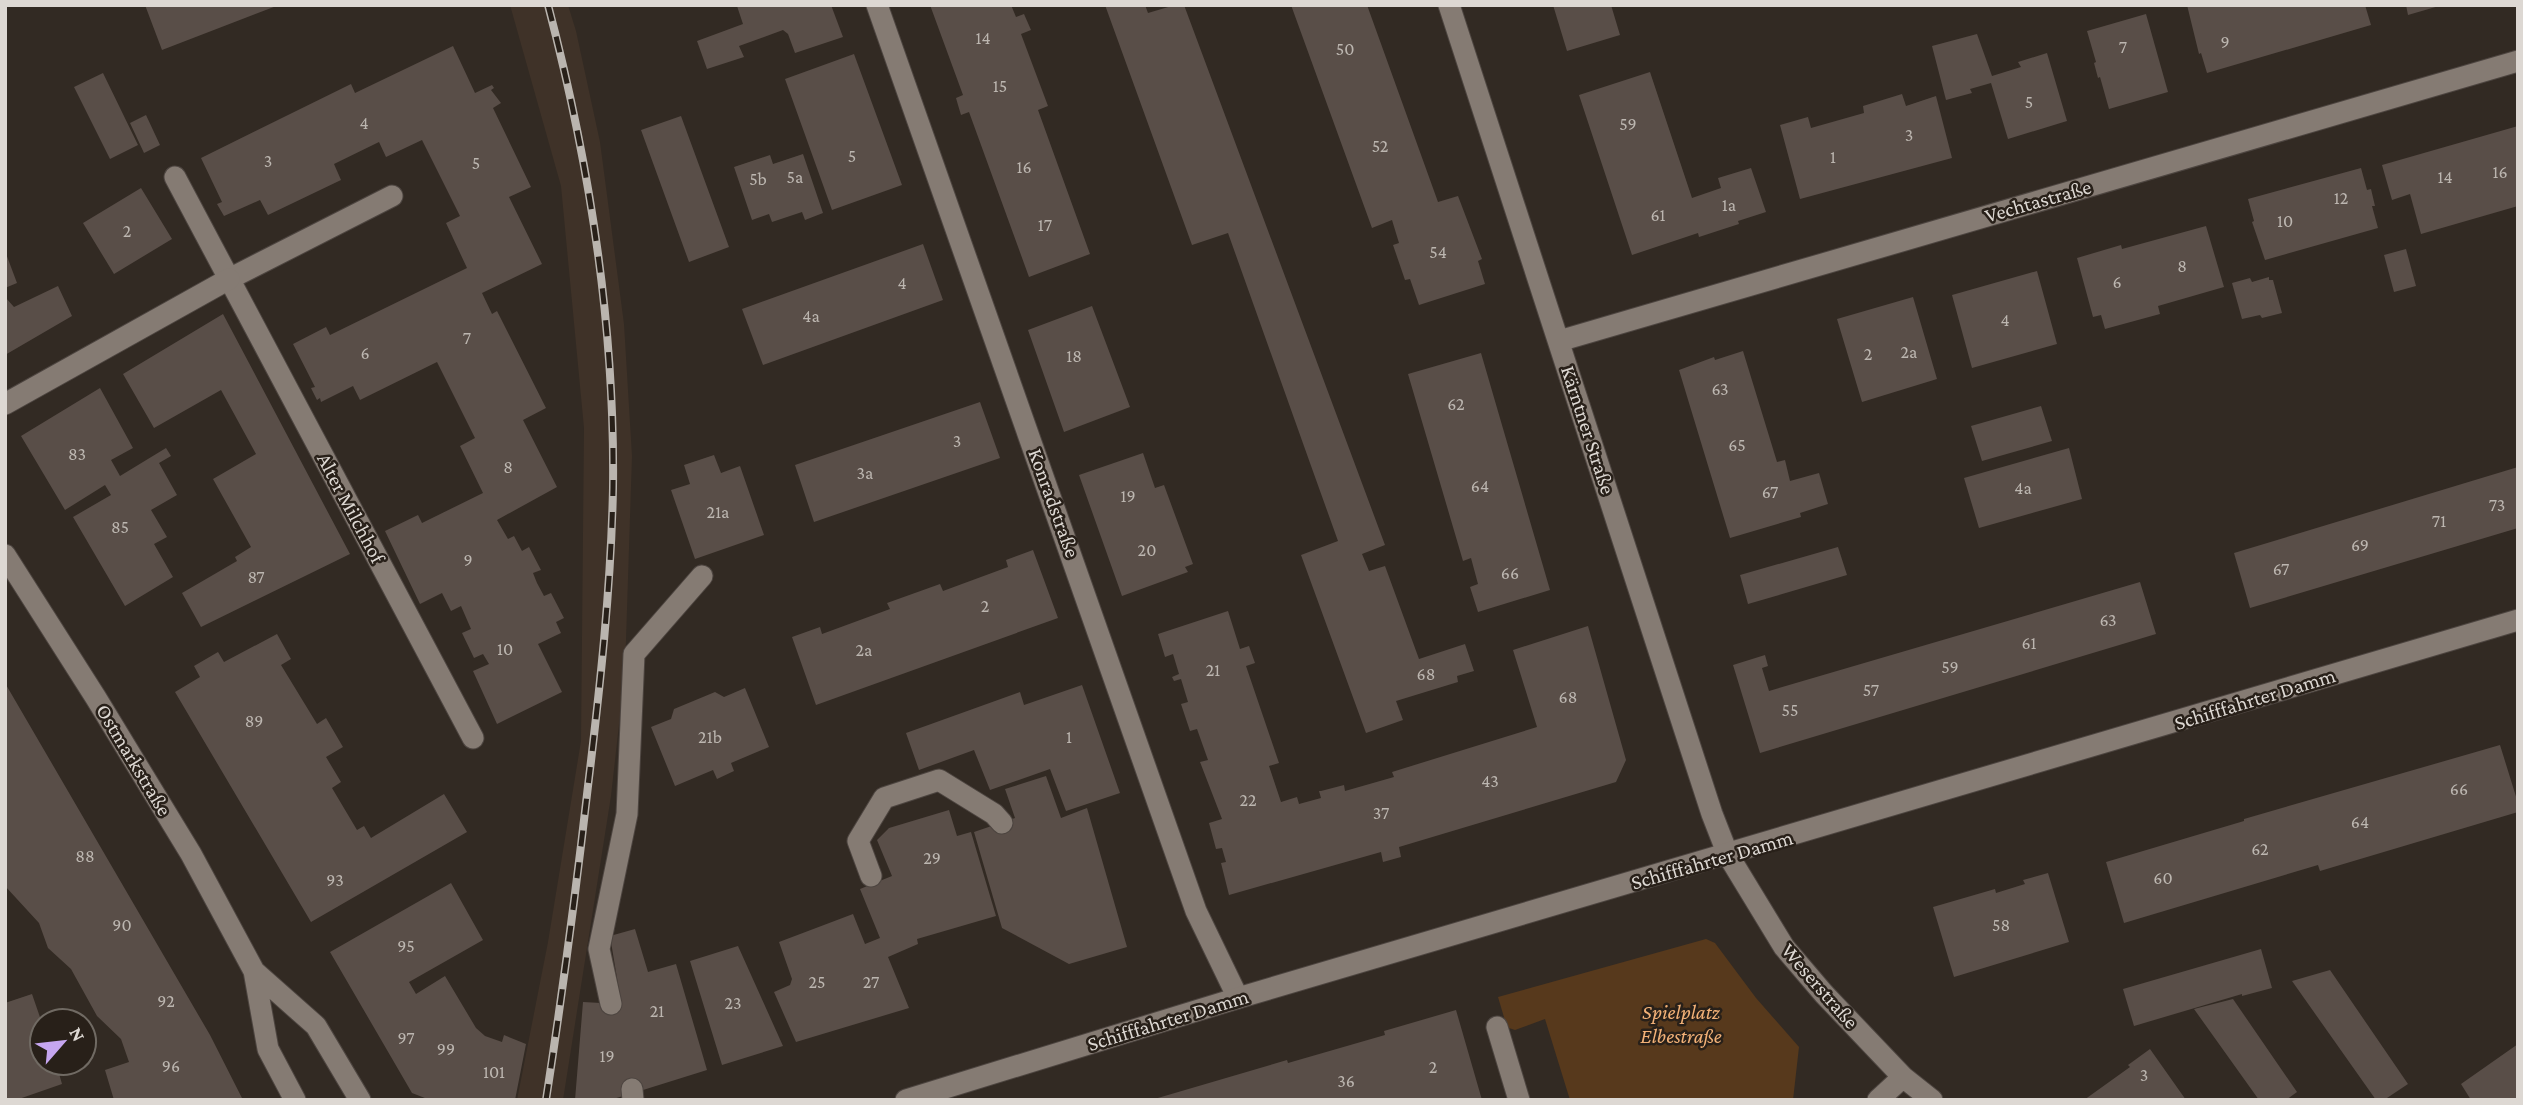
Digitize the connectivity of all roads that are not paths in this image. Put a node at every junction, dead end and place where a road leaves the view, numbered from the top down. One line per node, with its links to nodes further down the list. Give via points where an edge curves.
1 (877, 5): 17 (street, Konradstraße, via 1196,911)
2 (1449, 5): 7 (street, Kärntner Straße)
3 (2518, 61): 7 (street, Vechtastraße)
4 (175, 177): 6 (street, Alter Milchhof)
5 (392, 196): 6 (street)
6 (229, 279): 8 (street); 12 (street, Alter Milchhof)
7 (1559, 341): 14 (street, Kärntner Straße)
8 (5, 404)
9 (5, 555): 16 (street, Ostmarkstraße, via 191,854)
10 (702, 576): 18 (street, via 634,654 627,814 599,949)
11 (2518, 620): 14 (street, Schifffahrter Damm)
12 (473, 738)
13 (1002, 823): 15 (street, via 939,780 884,798 858,841)
14 (1728, 855): 17 (street, Schifffahrter Damm); 20 (street, Weserstraße, via 1784,947)
15 (871, 876)
16 (254, 971): 21 (street, Ostmarkstraße, via 268,1049); 22 (street, Ostmarkstraße, via 316,1026)
17 (1238, 999): 23 (street, Schifffahrter Damm)
18 (611, 1004)
19 (1497, 1027): 24 (street)
20 (1903, 1077): 25 (street); 26 (street, Weserstraße)
21 (295, 1100)
22 (360, 1100)
23 (906, 1100)
24 (1519, 1100)
25 (1878, 1100)
26 (1932, 1100)

